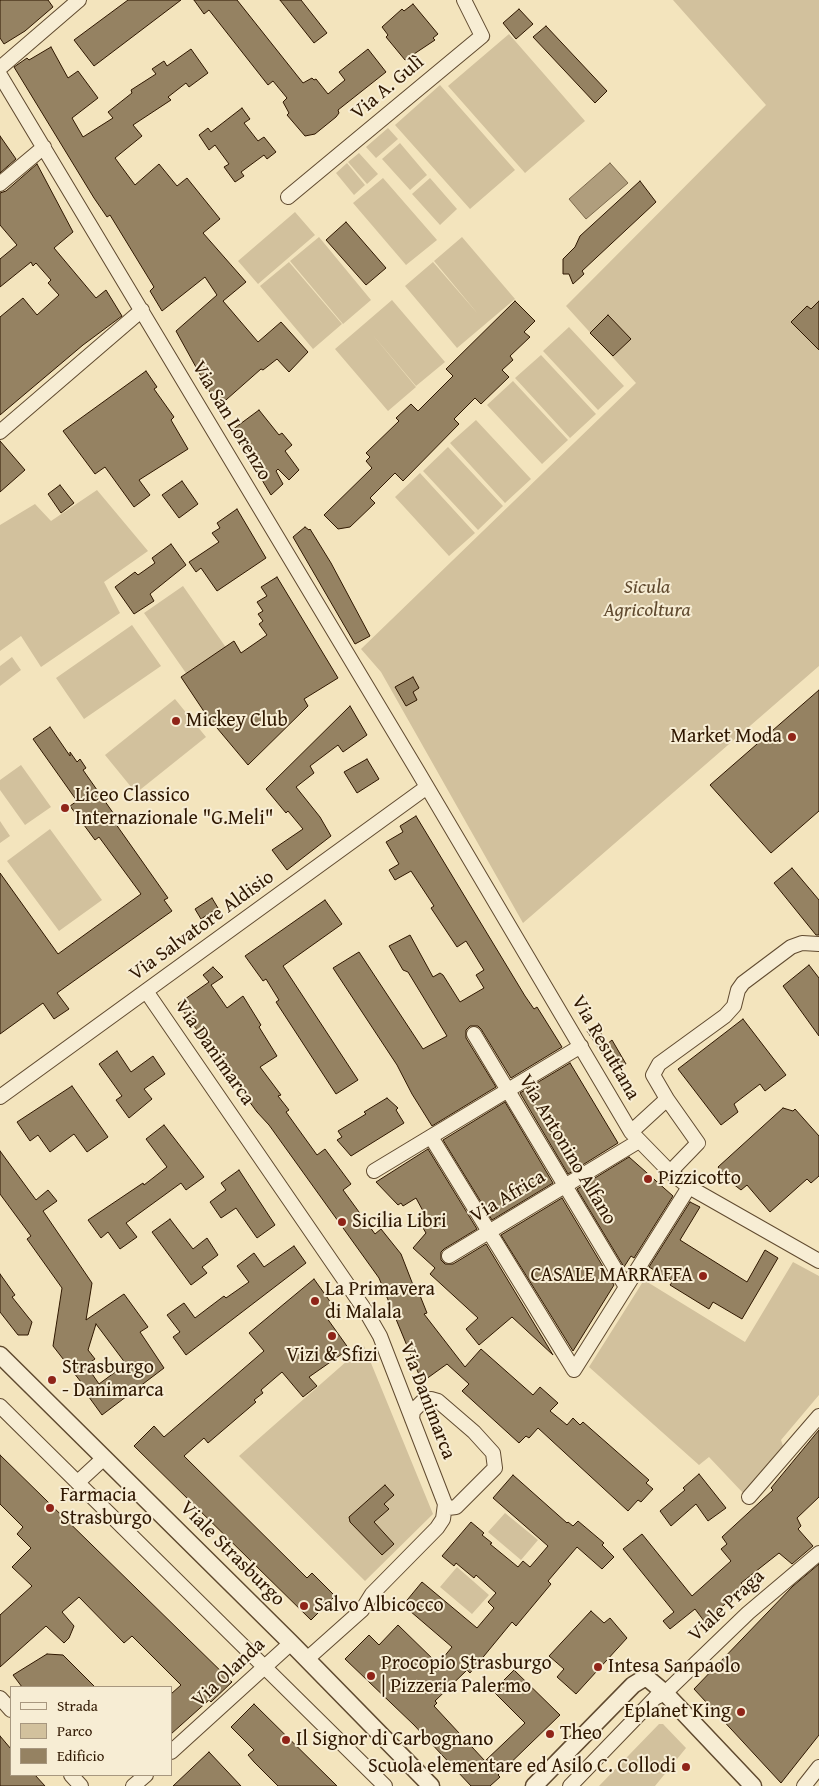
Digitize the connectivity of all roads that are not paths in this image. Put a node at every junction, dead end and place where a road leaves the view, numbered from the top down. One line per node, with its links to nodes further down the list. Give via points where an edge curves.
1 (79, 0): 3 (street)
2 (464, 0): 7 (street, Via A. Gulì, via 482,36)
3 (0, 68)
4 (0, 75): 5 (street, Via San Lorenzo)
5 (44, 147): 6 (street); 8 (street, Via San Lorenzo)
6 (0, 184)
7 (288, 197)
8 (142, 310): 9 (street); 10 (street, Via San Lorenzo)
9 (0, 432)
10 (427, 787): 12 (street, Via Salvatore Aldisio); 14 (street, Via Resuttana)
11 (819, 944): 17 (street, via 802,943 791,947 738,990 734,1006 725,1016 659,1064 653,1075)
12 (146, 991): 16 (street, Via Salvatore Aldisio); 31 (street, Via Danimarca, via 361,1302 380,1336)
13 (474, 1034): 15 (street, Via Antonino Alfano)
14 (581, 1046): 15 (street); 19 (street, Via Resuttana)
15 (508, 1090): 18 (street); 22 (street, Via Antonino Alfano)
16 (0, 1097)
17 (667, 1099): 19 (street, Via Africa); 21 (street, via 698,1143)
18 (431, 1136): 20 (street); 24 (street)
19 (635, 1136): 21 (street, Via Resuttana); 22 (street, Via Africa)
20 (374, 1171)
21 (670, 1172): 23 (street, Via Resuttana)
22 (565, 1186): 24 (street, Via Africa); 27 (street, Via Antonino Alfano)
23 (689, 1187): 26 (street, Via Resuttana); 27 (street)
24 (489, 1231): 25 (street, Via Africa); 27 (street, via 574,1370)
25 (449, 1256)
26 (819, 1260)
27 (626, 1287)
28 (0, 1355): 32 (street, Viale Strasburgo)
29 (0, 1406): 33 (street)
30 (819, 1416): 34 (street)
31 (412, 1419): 35 (street, Via Danimarca); 35 (street, via 412,1411 423,1401 438,1401 493,1452 495,1468 456,1507 448,1508)
32 (104, 1458): 33 (street); 37 (street, Viale Strasburgo)
33 (78, 1482): 39 (street)
34 (750, 1497)
35 (446, 1504): 38 (street, via 437,1528 372,1594 362,1610)
36 (819, 1553): 40 (street, Viale Praga, via 748,1613)
37 (291, 1643): 38 (street, Viale Strasburgo); 39 (street, Via Olanda)
38 (307, 1660): 50 (street, Viale Strasburgo)
39 (266, 1667): 43 (street, Via Olanda); 49 (street)
40 (666, 1693): 51 (street, via 650,1678 638,1680); 52 (street, Viale Praga, via 656,1698); 53 (street)
41 (0, 1698): 42 (street)
42 (10, 1709)
43 (172, 1751)
44 (819, 1767): 54 (street)
45 (72, 1776): 47 (street)
46 (145, 1776): 48 (street)
47 (81, 1786)
48 (133, 1786)
49 (385, 1786)
50 (431, 1786)
51 (534, 1786)
52 (570, 1786)
53 (753, 1786)
54 (804, 1786)

